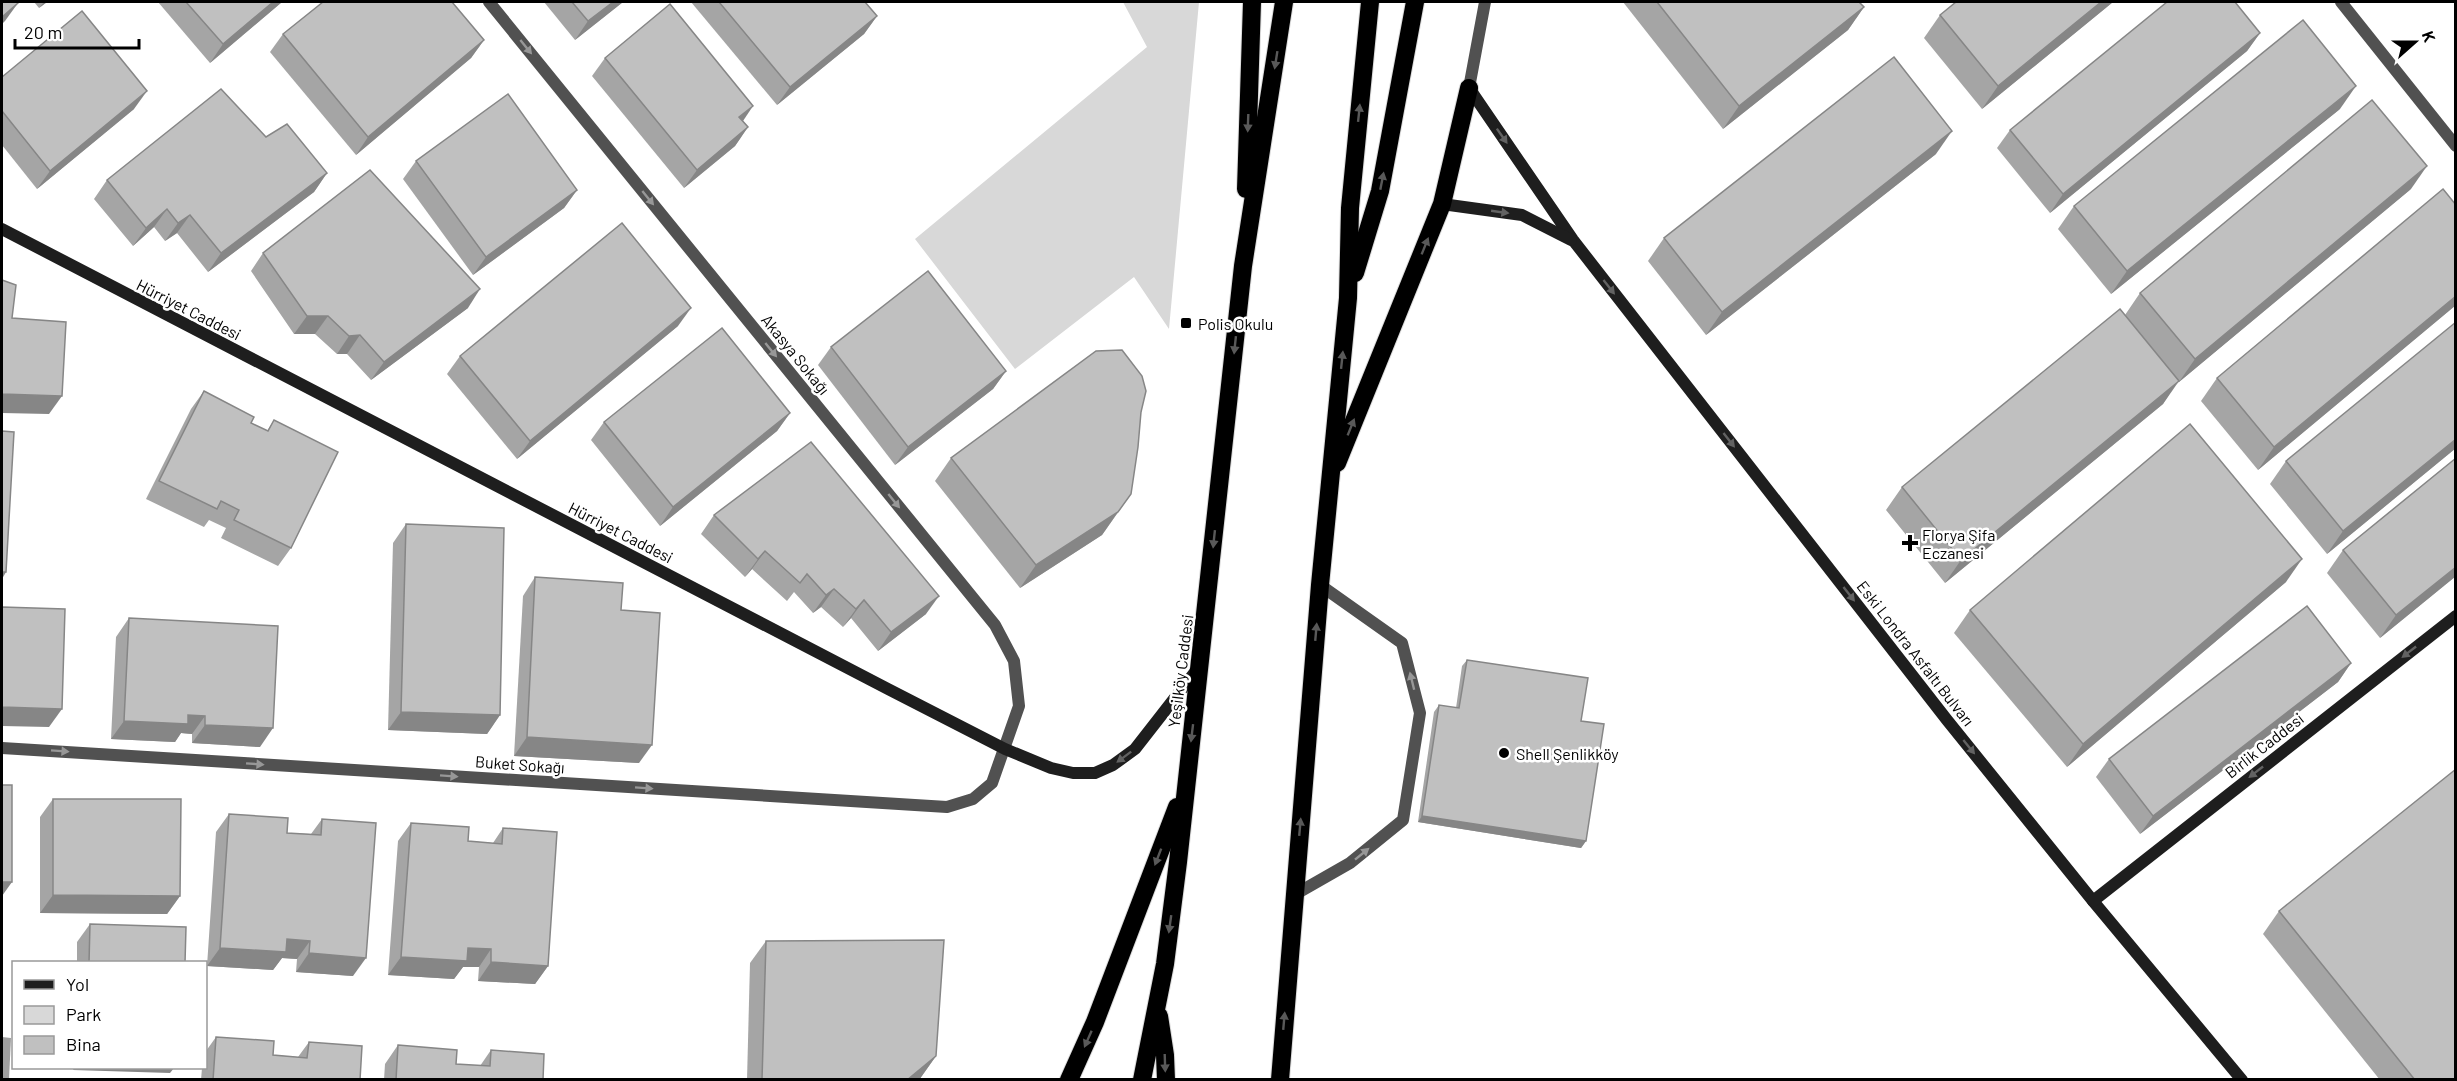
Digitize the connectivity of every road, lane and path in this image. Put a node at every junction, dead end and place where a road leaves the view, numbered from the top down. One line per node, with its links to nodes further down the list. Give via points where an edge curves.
1 (489, 2): 20 (street, Akasya Sokağı, one-way to 20, via 995,625 1014,661 1019,706)
2 (1252, 2): 13 (highway, one-way to 13)
3 (1284, 2): 13 (highway, one-way to 13)
4 (1370, 2): 14 (highway, one-way to 4, via 1350,208)
5 (1415, 2): 14 (highway, one-way to 5, via 1380,191)
6 (1485, 2): 8 (street)
7 (2342, 2): 9 (street)
8 (1469, 88): 10 (highway); 12 (street, Eski Londra Asfaltı Bulvarı, one-way to 12)
9 (2456, 146)
10 (1442, 204): 12 (street, one-way to 12, via 1522,215); 15 (highway, one-way to 10)
11 (2, 229): 20 (street, Hürriyet Caddesi)
12 (1573, 240): 23 (street, Eski Londra Asfaltı Bulvarı, one-way to 23)
13 (1243, 266): 18 (highway, Yeşilköy Caddesi, one-way to 18)
14 (1348, 298): 15 (highway, one-way to 14)
15 (1329, 481): 16 (highway)
16 (1320, 585): 22 (highway, one-way to 16); 22 (street, one-way to 16, via 1350,863 1403,820 1420,713 1402,643)
17 (2456, 615): 23 (street, Birlik Caddesi, one-way to 23)
18 (1201, 664): 20 (street, Hürriyet Caddesi, one-way to 20, via 1135,749 1095,773 1051,768); 21 (highway, Yeşilköy Caddesi, one-way to 21)
19 (2, 748): 20 (street, Buket Sokağı, one-way to 20, via 947,807 973,799 992,783)
20 (1005, 748)
21 (1186, 783): 24 (highway, Yeşilköy Caddesi, one-way to 24); 25 (highway, one-way to 25)
22 (1294, 895): 28 (highway, one-way to 22)
23 (2092, 901): 29 (street, Eski Londra Asfaltı Bulvarı)
24 (1157, 1006): 26 (highway, Yeşilköy Caddesi); 27 (highway, one-way to 27, via 1166,1055)
25 (1069, 1080)
26 (1142, 1080)
27 (1166, 1080)
28 (1280, 1080)
29 (2242, 1080)

